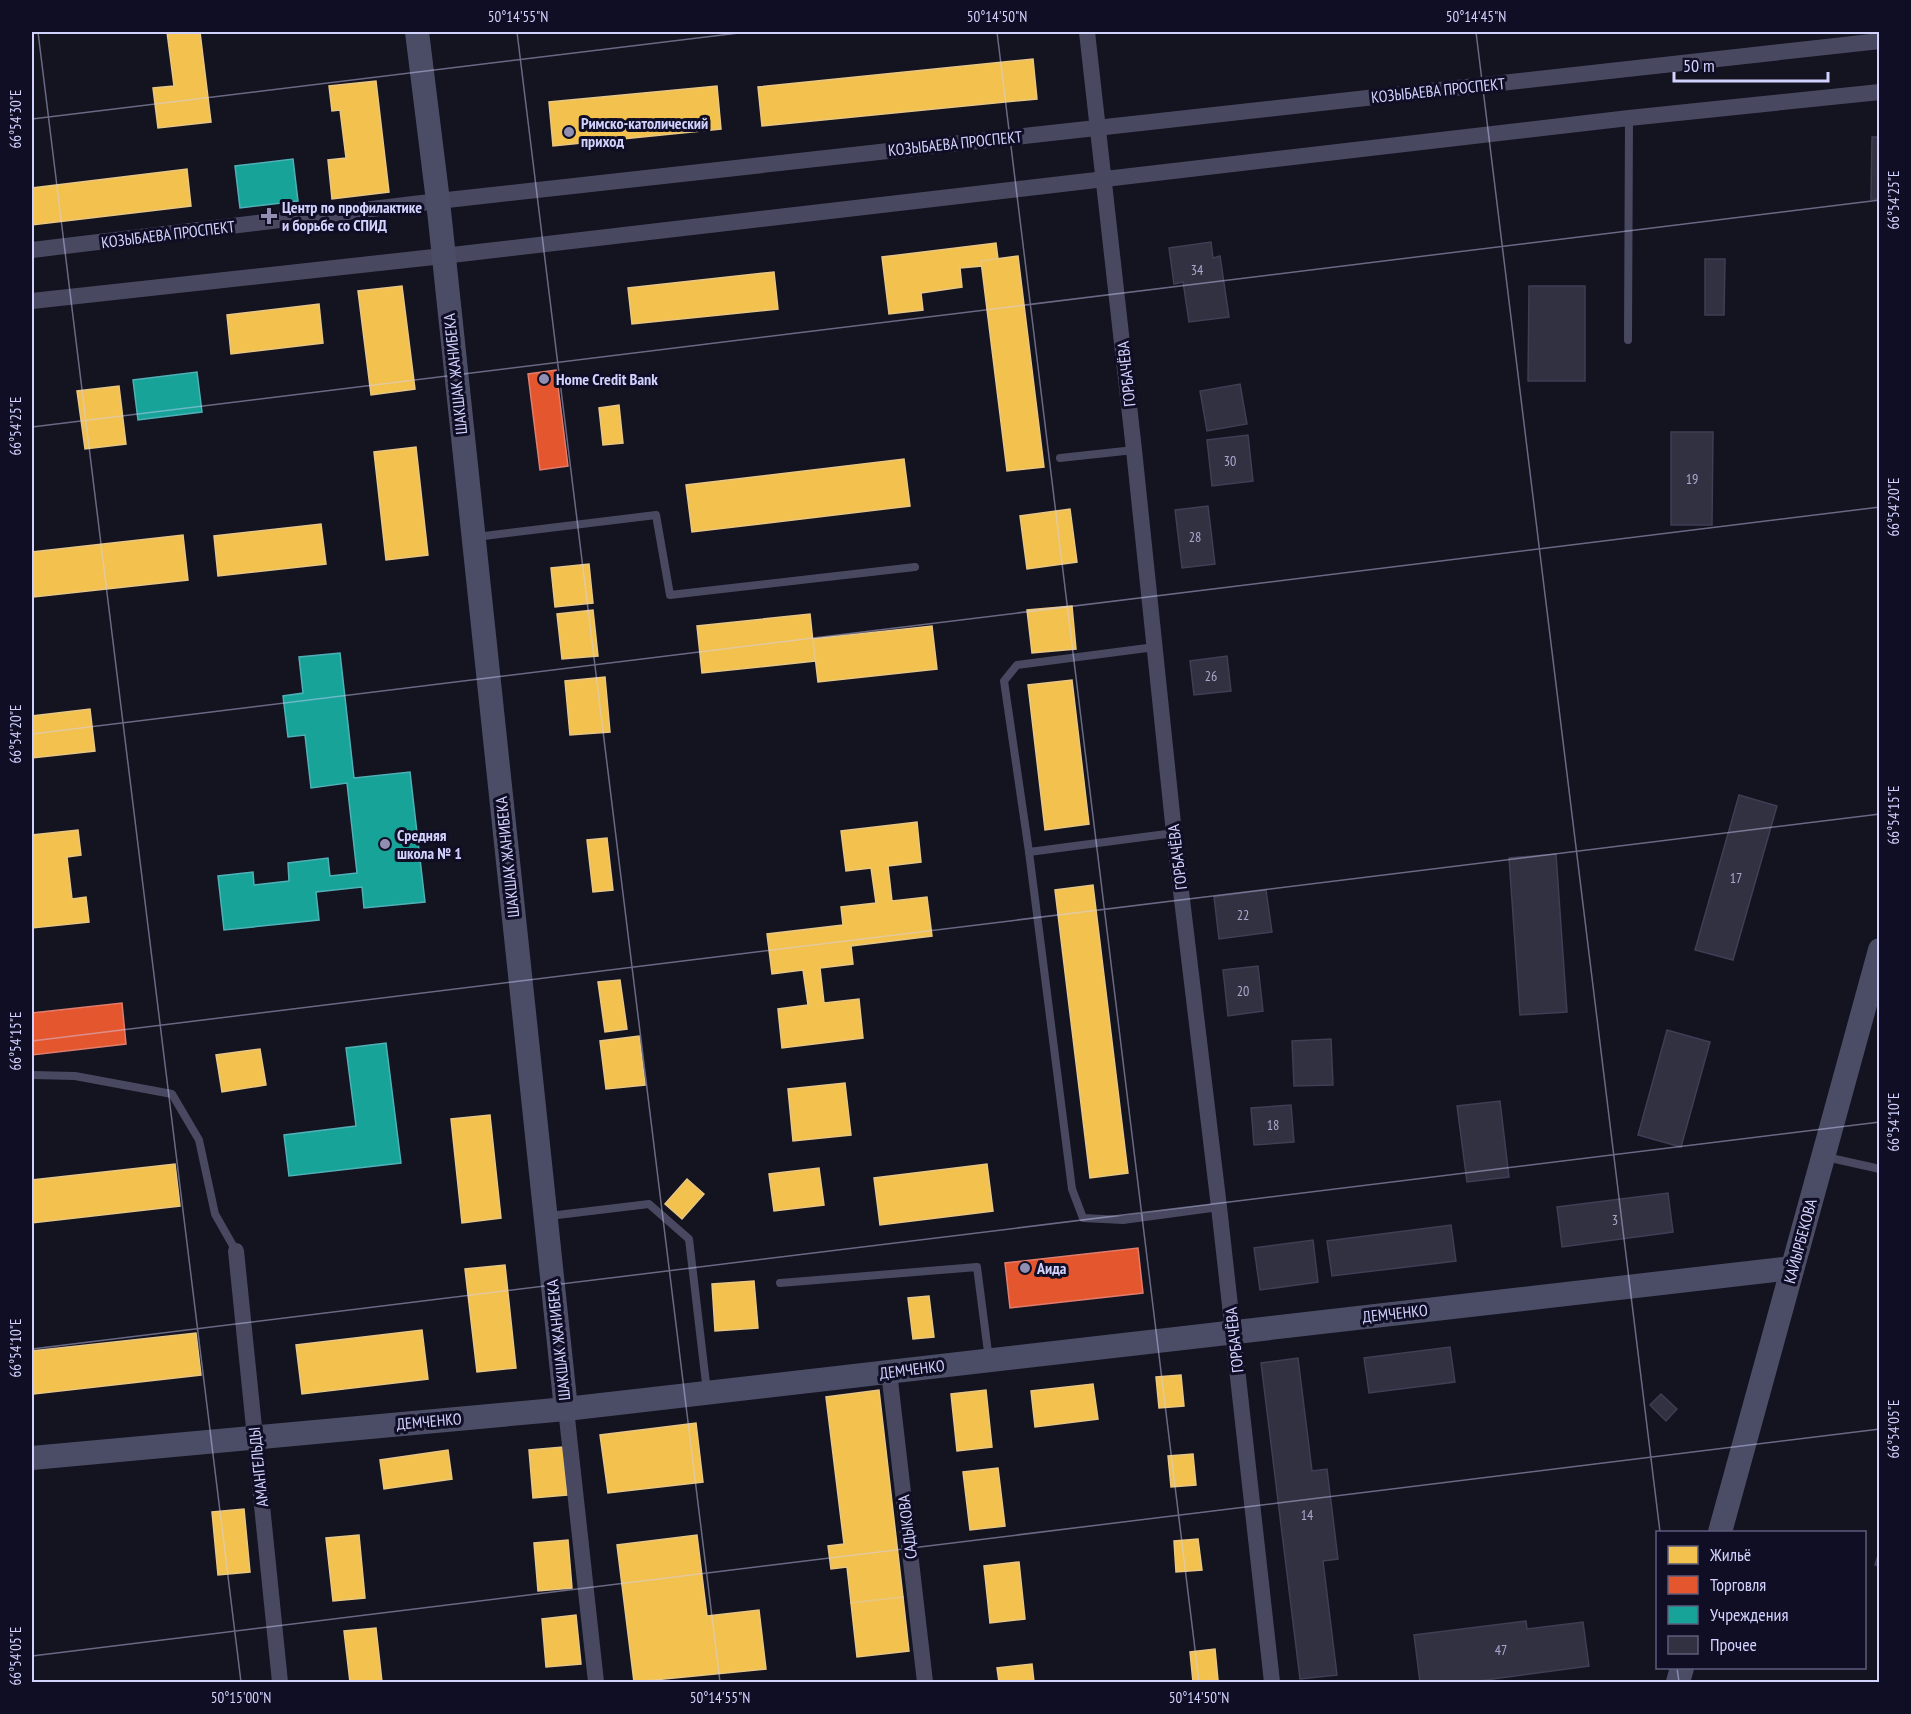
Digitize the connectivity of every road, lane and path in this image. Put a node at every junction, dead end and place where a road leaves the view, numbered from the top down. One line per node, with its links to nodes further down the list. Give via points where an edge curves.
1 (417, 32): 8 (street, ШАКШАК ЖАНИБЕКА)
2 (1087, 32): 6 (street, ГОРБАЧЁВА)
3 (1880, 41): 6 (street, КОЗЫБАЕВА ПРОСПЕКТ)
4 (1880, 93): 5 (street)
5 (1629, 117): 7 (street); 12 (lane)
6 (1097, 127): 7 (street, ГОРБАЧЁВА); 8 (street, КОЗЫБАЕВА ПРОСПЕКТ)
7 (1104, 178): 10 (street); 13 (street, ГОРБАЧЁВА)
8 (438, 201): 9 (street, КОЗЫБАЕВА ПРОСПЕКТ); 10 (street, ШАКШАК ЖАНИБЕКА)
9 (32, 250)
10 (443, 256): 11 (street); 15 (street, ШАКШАК ЖАНИБЕКА)
11 (32, 301)
12 (1628, 340)
13 (1134, 450): 14 (lane); 17 (street, ГОРБАЧЁВА)
14 (1060, 458)
15 (473, 537): 16 (lane, via 656,515 670,595); 25 (street, ШАКШАК ЖАНИБЕКА)
16 (915, 567)
17 (1155, 647): 18 (street, ГОРБАЧЁВА); 19 (lane, via 1017,665 1004,681)
18 (1174, 833): 19 (lane); 24 (street, ГОРБАЧЁВА)
19 (1029, 852): 24 (lane, via 1072,1188 1083,1218 1123,1220)
20 (1880, 950): 22 (street, КАЙЫРБЕКОВА)
21 (32, 1075): 26 (lane, via 75,1076 172,1094 199,1140 215,1214)
22 (1823, 1156): 23 (lane); 27 (street, КАЙЫРБЕКОВА)
23 (1880, 1168)
24 (1219, 1207): 29 (street, ГОРБАЧЁВА)
25 (545, 1217): 32 (lane, via 649,1204 689,1239); 33 (street, ШАКШАК ЖАНИБЕКА)
26 (236, 1251): 34 (street, АМАНГЕЛЬДЫ)
27 (1792, 1268): 29 (street, ДЕМЧЕНКО); 36 (street, КАЙЫРБЕКОВА)
28 (780, 1283): 30 (lane, via 977,1266)
29 (1233, 1331): 30 (street, ДЕМЧЕНКО); 40 (street, ГОРБАЧЁВА)
30 (989, 1360): 31 (street, ДЕМЧЕНКО)
31 (889, 1372): 32 (street, ДЕМЧЕНКО); 39 (street, САДЫКОВА)
32 (707, 1392): 33 (street, ДЕМЧЕНКО)
33 (566, 1409): 34 (street, ДЕМЧЕНКО); 38 (street, ШАКШАК ЖАНИБЕКА)
34 (255, 1437): 35 (street, ДЕМЧЕНКО); 37 (street, АМАНГЕЛЬДЫ)
35 (32, 1458)
36 (1721, 1531)
37 (280, 1683)
38 (596, 1683)
39 (925, 1683)
40 (1272, 1683)

